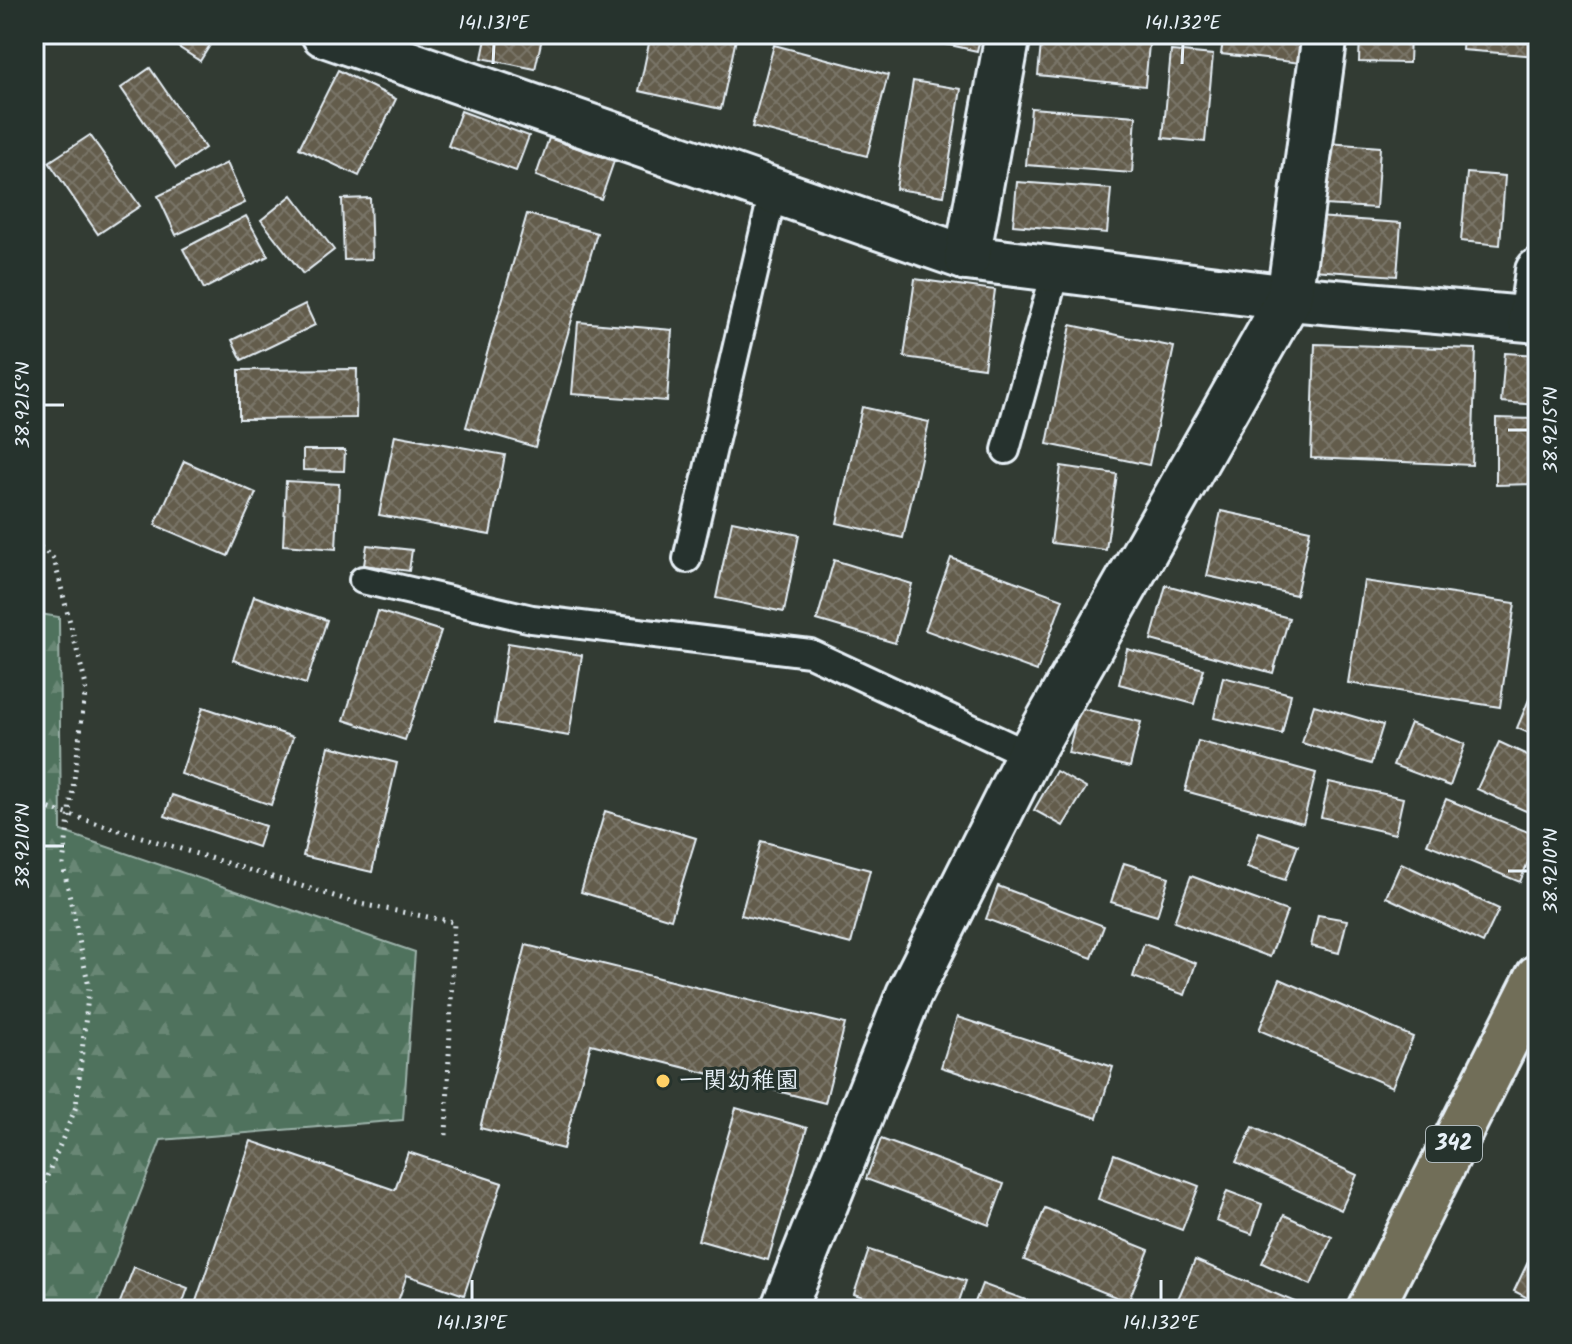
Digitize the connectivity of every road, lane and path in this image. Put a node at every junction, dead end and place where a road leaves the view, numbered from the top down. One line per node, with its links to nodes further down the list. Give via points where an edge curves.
1 (324, 34): 4 (street)
2 (1008, 34): 5 (street)
3 (1325, 34): 8 (street)
4 (773, 192): 5 (street); 12 (lane)
5 (967, 258): 6 (street)
6 (1056, 269): 8 (street); 10 (lane)
7 (1538, 271): 9 (street)
8 (1289, 298): 9 (street); 14 (street)
9 (1534, 319)
10 (1006, 450)
11 (34, 542): 16 (path, via 54,559 86,686)
12 (687, 559)
13 (363, 580): 14 (lane, via 532,619 810,653)
14 (1029, 755): 20 (street, via 909,994)
15 (34, 804): 16 (path)
16 (71, 816): 18 (path, via 360,904 454,922); 19 (path, via 63,865 89,987 76,1107)
17 (1538, 977): 21 (highway, 342)
18 (446, 1136)
19 (34, 1207)
20 (783, 1310)
21 (1370, 1310)

